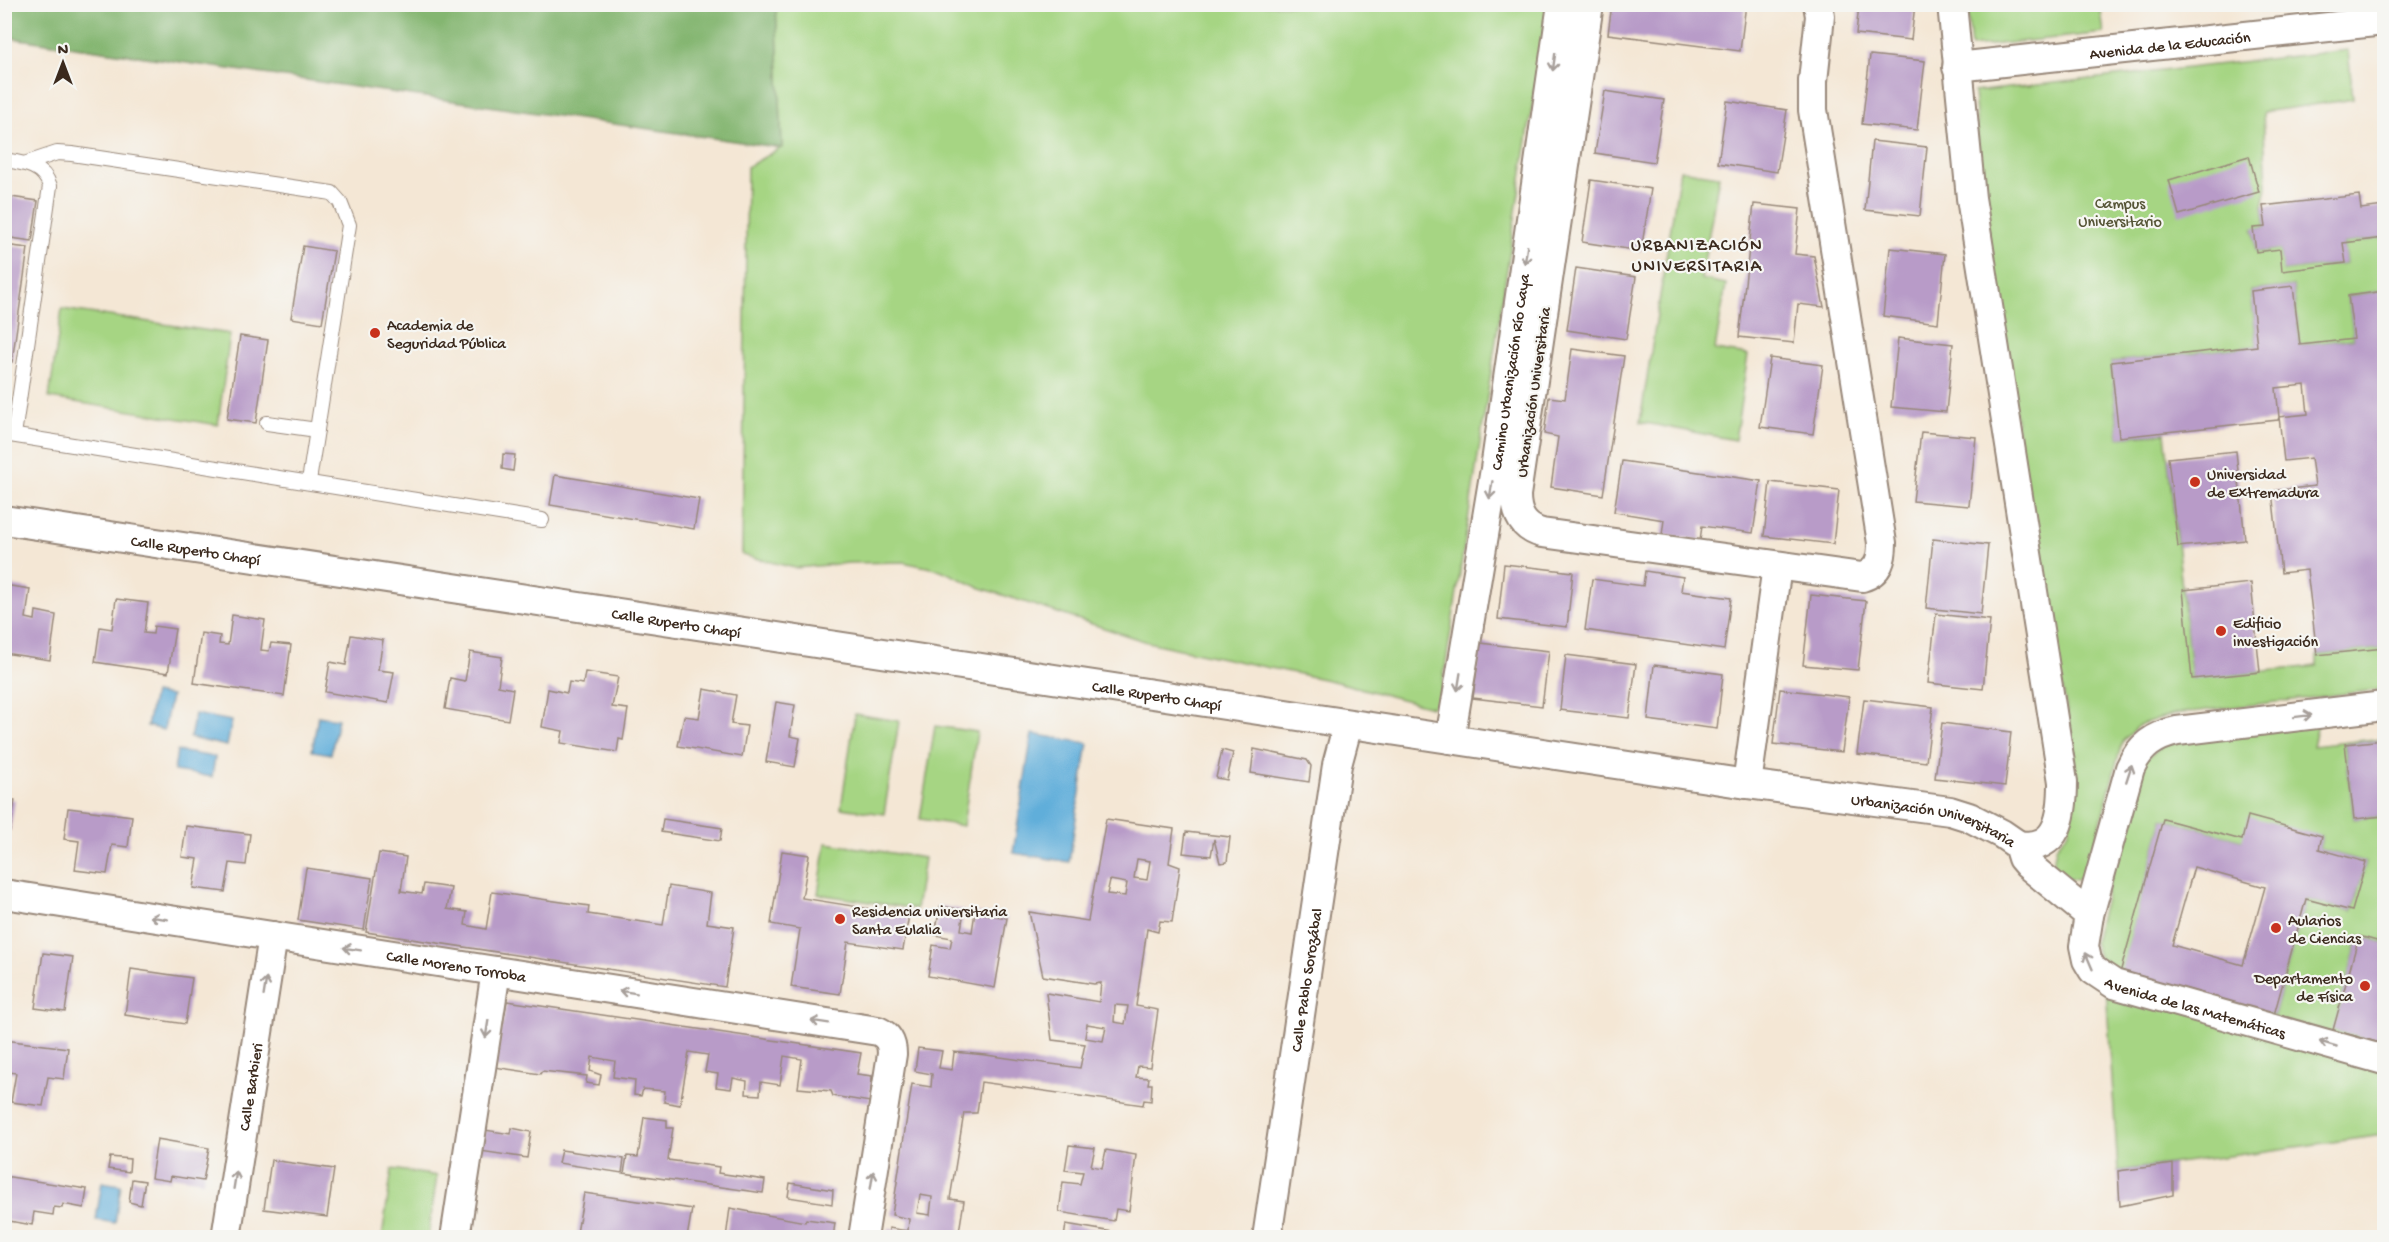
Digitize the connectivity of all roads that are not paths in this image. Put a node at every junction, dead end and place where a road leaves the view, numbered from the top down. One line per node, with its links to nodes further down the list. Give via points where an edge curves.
1 (1562, 4): 18 (street, Camino Urbanización Río Caya, one-way to 18, via 1495,469)
2 (1589, 4): 15 (street, Urbanización Universitaria, via 1516,495 1518,513 1530,529 1542,533)
3 (1818, 4): 15 (street, Urbanización Universitaria, via 1813,110 1882,549 1877,567 1862,577)
4 (1952, 4): 6 (street)
5 (2385, 21): 6 (street, Avenida de la Educación)
6 (1957, 67): 20 (street, via 1971,198 2063,782 2056,829 2039,844)
7 (4, 160): 8 (lane)
8 (27, 164): 10 (lane, via 57,153 72,154 332,193 345,211 349,225); 11 (lane, via 39,170 50,186)
9 (267, 423): 10 (lane)
10 (317, 430): 12 (lane)
11 (9, 435): 12 (lane)
12 (309, 481): 14 (lane)
13 (4, 520): 17 (street, Calle Ruperto Chapí)
14 (542, 520)
15 (1777, 566): 19 (street)
16 (2385, 706): 22 (street, Avenida de las Matemáticas, one-way to 16, via 2130,768 2147,743 2177,731)
17 (1348, 724): 18 (street, Urbanización Universitaria); 29 (street, Calle Pablo Sorozábal, via 1337,765)
18 (1450, 739): 19 (street, Urbanización Universitaria)
19 (1747, 784): 20 (street, Urbanización Universitaria, via 1950,811 1986,824)
20 (2018, 845): 22 (street, Urbanización Universitaria, via 2028,865)
21 (4, 894): 23 (street, Calle Moreno Torroba, one-way to 21)
22 (2090, 915): 25 (street, Avenida de las Matemáticas, one-way to 22, via 2114,984 2090,965 2084,946)
23 (273, 936): 24 (street, Calle Moreno Torroba, one-way to 23); 26 (street, Calle Barbieri, one-way to 23)
24 (496, 971): 27 (street, one-way to 27); 28 (street, Calle Moreno Torroba, one-way to 24, via 892,1054 885,1034)
25 (2385, 1060)
26 (226, 1238)
27 (455, 1238)
28 (863, 1238)
29 (1267, 1238)

